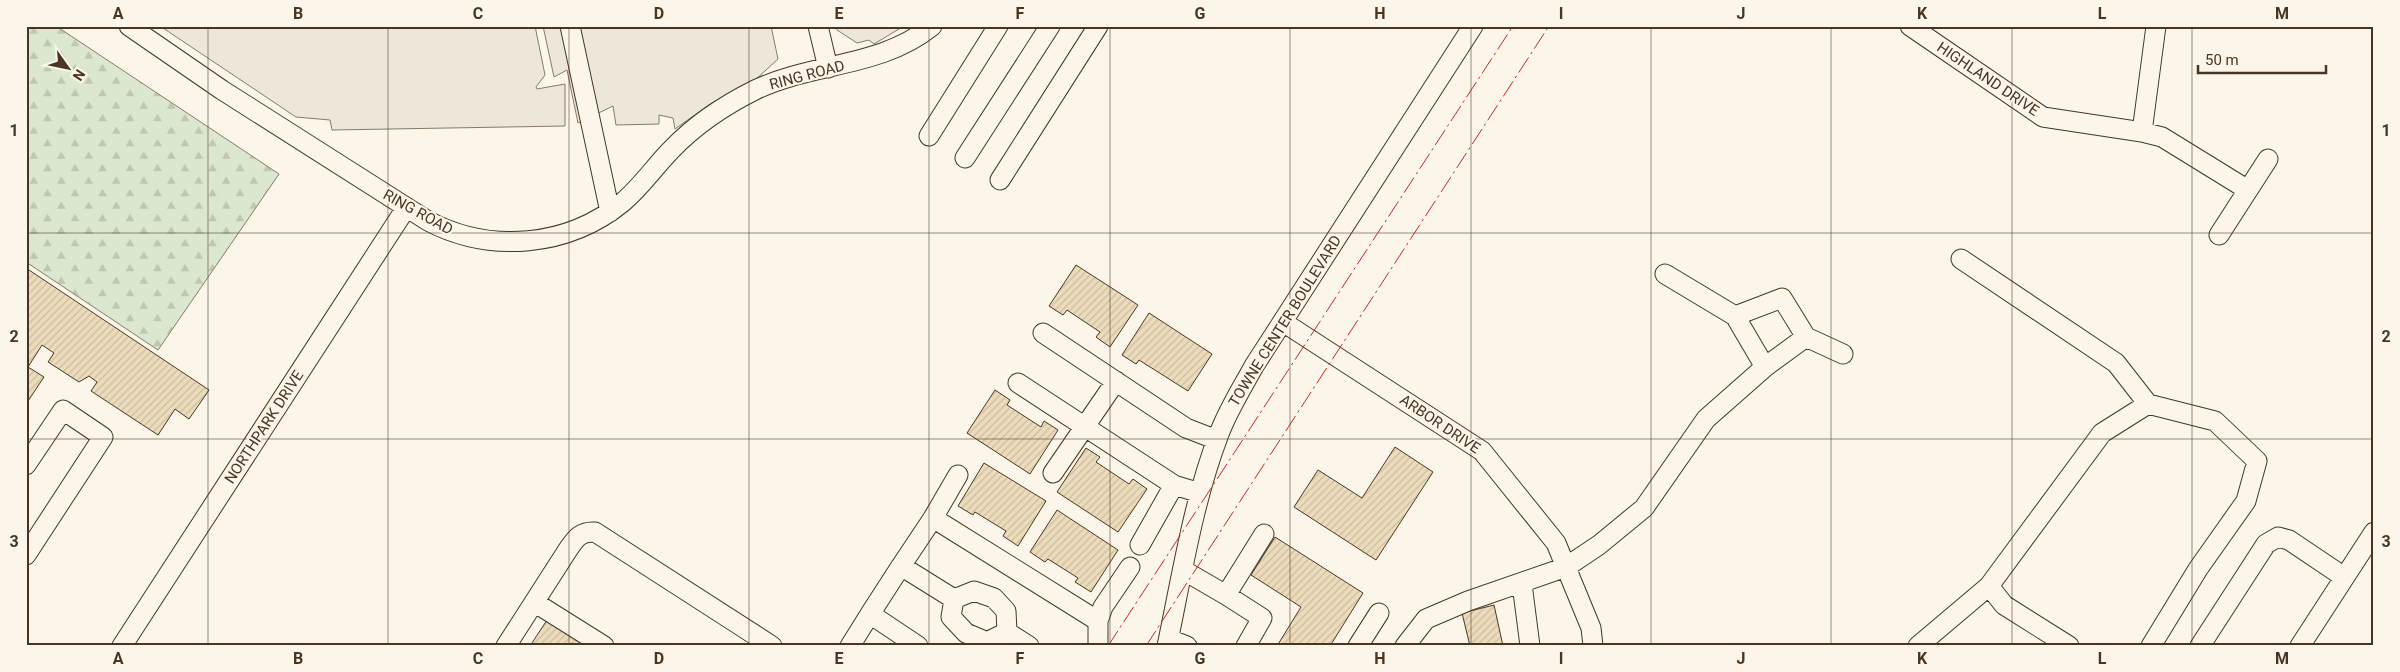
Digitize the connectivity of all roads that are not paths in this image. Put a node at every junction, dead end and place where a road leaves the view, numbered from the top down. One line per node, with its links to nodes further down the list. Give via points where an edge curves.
1 (128, 26): 18 (street, RING ROAD)
2 (570, 26): 19 (street)
3 (818, 26): 11 (street)
4 (932, 26): 11 (street, RING ROAD, via 890,51)
5 (998, 26): 13 (street)
6 (1050, 26): 14 (street)
7 (1098, 26): 16 (street)
8 (1473, 26): 24 (street, TOWNE CENTER BOULEVARD)
9 (1910, 26): 12 (street, HIGHLAND DRIVE, via 2043,117)
10 (2156, 26): 12 (street)
11 (828, 68): 19 (street, RING ROAD, via 764,86 704,121)
12 (2142, 132): 17 (street, HIGHLAND DRIVE, via 2162,137)
13 (930, 136)
14 (965, 158)
15 (2268, 159): 17 (street)
16 (1000, 180)
17 (2248, 190): 20 (street)
18 (406, 208): 19 (street, RING ROAD, via 460,235 516,243 580,228); 59 (street, NORTHPARK DRIVE)
19 (610, 212)
20 (2219, 235)
21 (1961, 259): 31 (street, via 2116,363)
22 (1665, 274): 23 (street)
23 (1735, 316): 26 (street, via 1782,298); 28 (street)
24 (1282, 322): 33 (street, TOWNE CENTER BOULEVARD, via 1231,407); 46 (street, ARBOR DRIVE, via 1482,451 1556,543)
25 (1044, 333): 29 (street)
26 (1806, 338): 27 (street); 28 (street)
27 (1843, 354)
28 (1765, 367): 46 (street, via 1706,419 1644,508)
29 (1116, 381): 32 (street); 33 (street, via 1186,428)
30 (1018, 383): 32 (street)
31 (2148, 404): 50 (street, via 2102,433); 75 (street, via 2215,421 2257,461 2246,501 2198,569)
32 (1085, 427): 35 (street); 37 (street)
33 (1217, 440): 38 (street, TOWNE CENTER BOULEVARD)
34 (26, 465): 43 (street, via 62,410 103,437)
35 (1053, 473)
36 (958, 475): 39 (street)
37 (1174, 484): 38 (street); 42 (street)
38 (1200, 493): 47 (street, TOWNE CENTER BOULEVARD)
39 (933, 518): 44 (street); 56 (street)
40 (2374, 532): 48 (street)
41 (1264, 534): 51 (street)
42 (1140, 545)
43 (26, 556)
44 (901, 566): 52 (street); 55 (street)
45 (1130, 567): 56 (street, via 1103,607)
46 (1566, 568): 49 (street); 72 (street, ARBOR DRIVE, via 1591,628)
47 (1183, 570): 51 (street); 58 (street, TOWNE CENTER BOULEVARD)
48 (2344, 577): 76 (street, via 2289,540 2278,538 2266,544); 77 (street)
49 (1522, 584): 70 (street, via 1468,601 1426,619); 71 (street)
50 (1989, 586): 73 (street); 74 (street, via 2004,606)
51 (1226, 595): 68 (street, via 1262,618)
52 (954, 599): 57 (street, via 974,591 994,598 1006,611); 57 (street, via 951,617 966,633 986,642)
53 (534, 602): 60 (street); 61 (street); 62 (street, via 578,536 595,532)
54 (1379, 613): 69 (street)
55 (870, 614): 63 (street); 64 (street)
56 (1098, 621): 66 (street)
57 (1007, 632): 65 (street)
58 (1168, 642): 67 (street)
59 (122, 646)
60 (506, 646)
61 (604, 646)
62 (772, 646)
63 (850, 646)
64 (918, 646)
65 (1029, 646)
66 (1098, 646)
67 (1187, 646)
68 (1246, 646)
69 (1358, 646)
70 (1405, 646)
71 (1530, 646)
72 (1594, 646)
73 (1918, 646)
74 (2069, 646)
75 (2151, 646)
76 (2200, 646)
77 (2300, 646)

